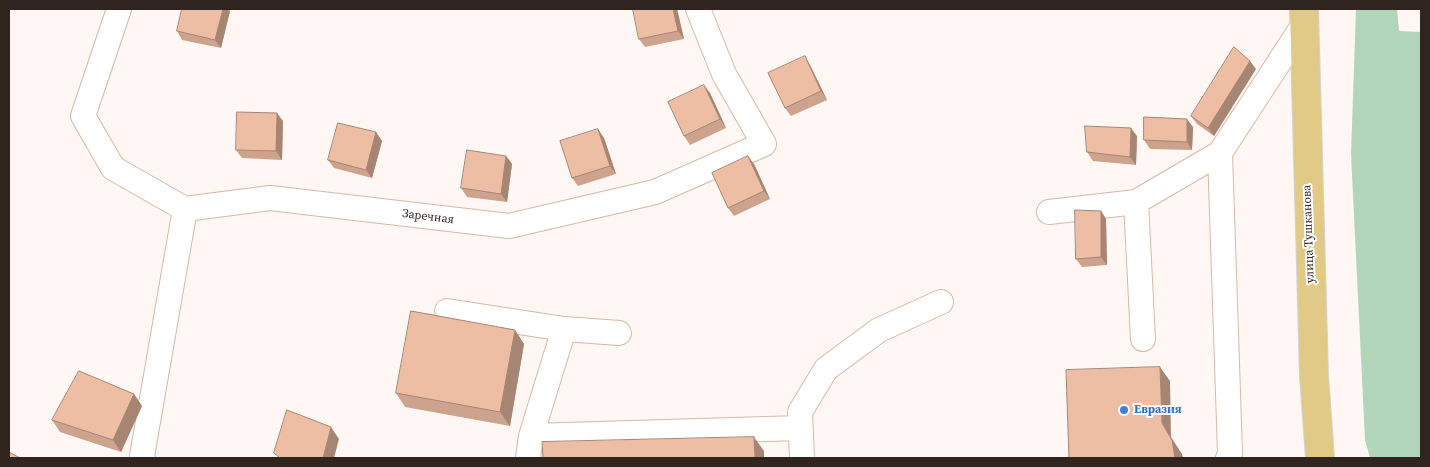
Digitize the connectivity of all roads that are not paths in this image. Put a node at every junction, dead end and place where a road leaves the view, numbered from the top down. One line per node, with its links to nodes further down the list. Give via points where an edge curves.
1 (119, 9): 6 (street, via 83,116 113,168)
2 (698, 9): 6 (street, Заречная, via 724,74 764,144 655,192 509,226 270,198)
3 (1304, 17): 4 (street); 18 (main road, улица Тушканова, via 1314,376)
4 (1220, 153): 5 (street); 17 (street)
5 (1136, 202): 7 (street); 12 (street)
6 (184, 209): 15 (street)
7 (1049, 212)
8 (942, 302): 13 (street, via 879,330 826,369 800,412)
9 (447, 311): 10 (street)
10 (564, 329): 11 (street); 14 (street)
11 (619, 333)
12 (1143, 339)
13 (800, 428): 14 (street); 16 (street)
14 (529, 447)
15 (143, 458)
16 (802, 458)
17 (1228, 458)
18 (1320, 458)

